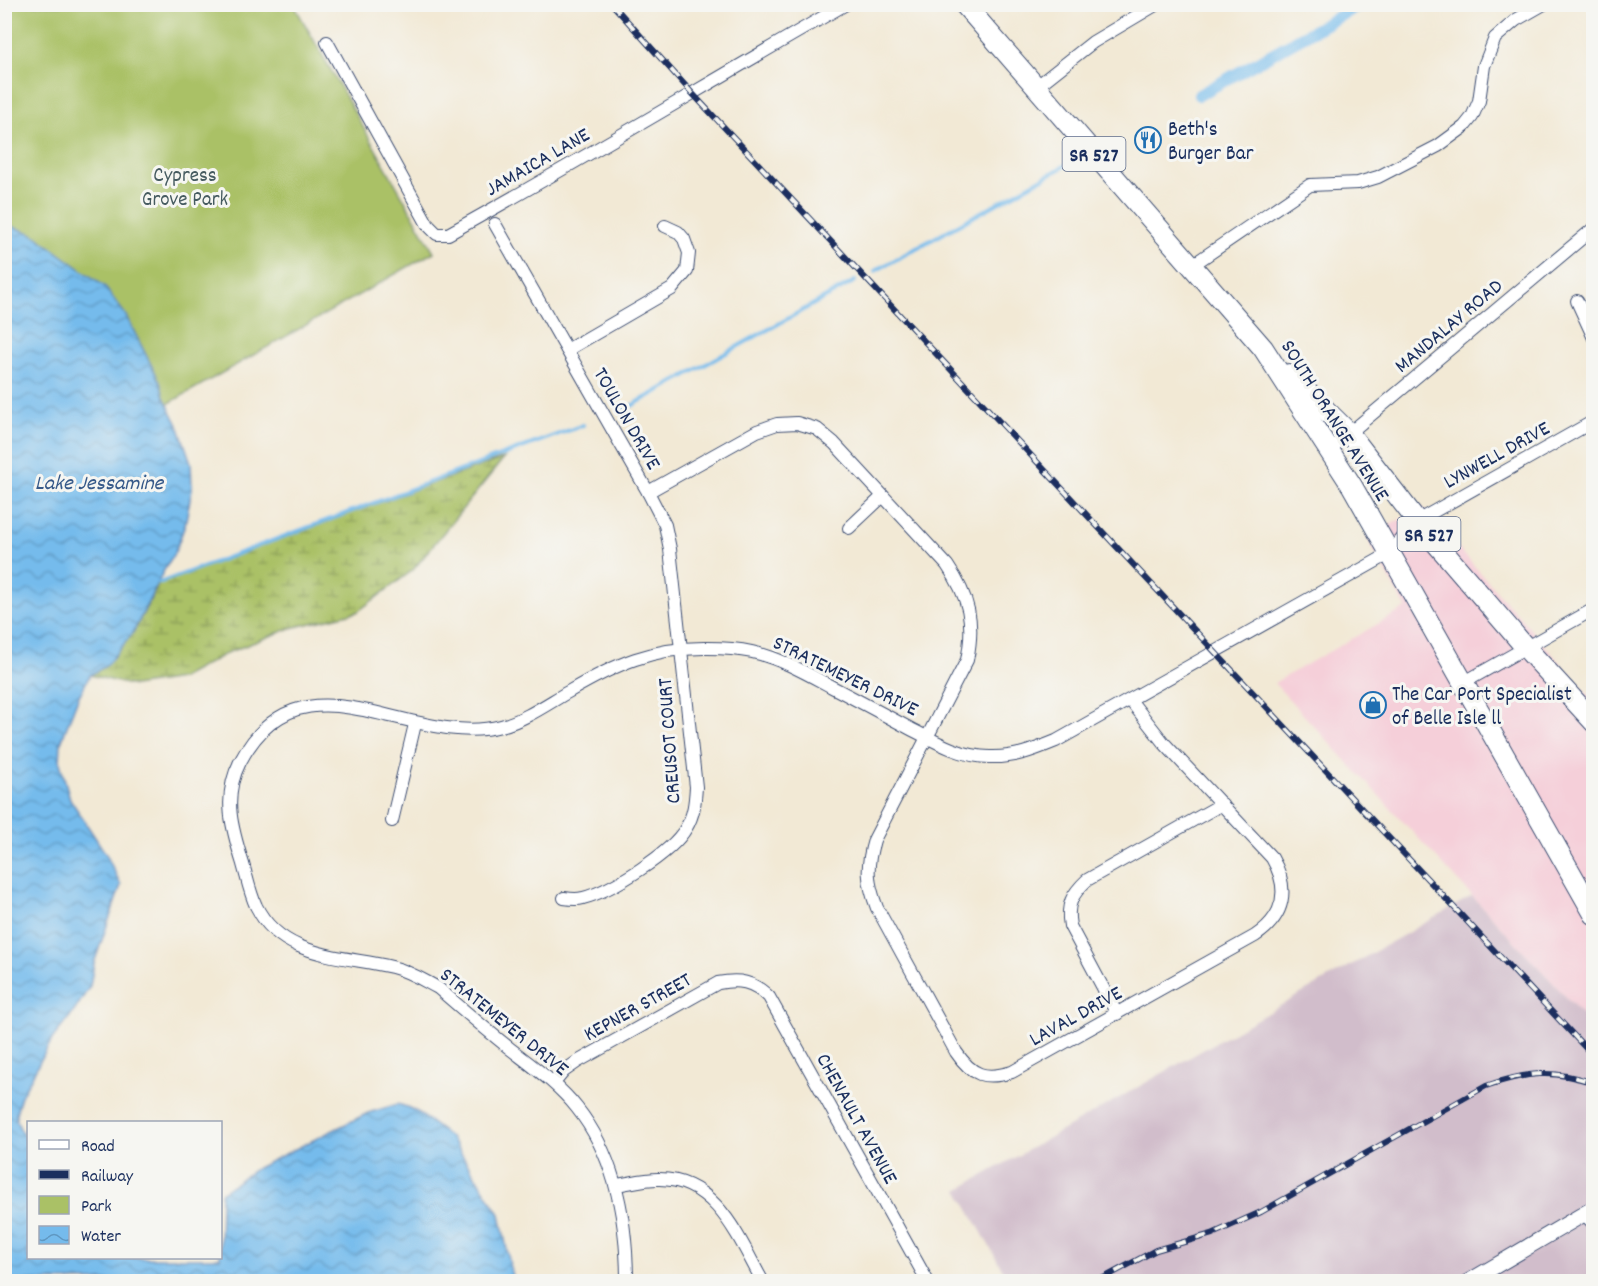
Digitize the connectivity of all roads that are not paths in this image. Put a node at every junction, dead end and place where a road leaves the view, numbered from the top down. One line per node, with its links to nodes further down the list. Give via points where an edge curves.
1 (846, 4): 5 (street, JAMAICA LANE, via 448,234 437,234 428,225)
2 (964, 4): 6 (main road, SOUTH ORANGE AVENUE / SR 527)
3 (1157, 4): 6 (street, via 1093,42)
4 (1544, 4): 10 (street, via 1495,38 1484,66 1479,101 1464,128 1378,177 1358,183 1310,184)
5 (327, 42)
6 (1036, 87): 10 (main road, SOUTH ORANGE AVENUE / SR 527)
7 (495, 224): 14 (street, TOULON DRIVE)
8 (665, 226): 14 (street, via 684,239 689,253 687,271 672,289)
9 (1593, 228): 16 (street, MANDALAY ROAD)
10 (1191, 266): 13 (main road, SOUTH ORANGE AVENUE / SR 527)
11 (1577, 302): 12 (street)
12 (1593, 338)
13 (1263, 348): 16 (main road, SR 527); 17 (main road, SOUTH ORANGE AVENUE / SR 527)
14 (567, 350): 18 (street, TOULON DRIVE)
15 (1593, 421): 20 (street, LYNWELL DRIVE)
16 (1349, 434): 17 (street, MANDALAY ROAD); 20 (main road, SR 527)
17 (1328, 451): 22 (main road, SOUTH ORANGE AVENUE / SR 527)
18 (648, 492): 19 (street, LAVAL DRIVE, via 757,432 777,424 797,423 817,429 834,443); 24 (street, TOULON DRIVE, via 665,525)
19 (883, 496): 21 (street); 30 (street, LAVAL DRIVE, via 958,581 970,617 972,638 967,660)
20 (1417, 521): 22 (street); 25 (main road, SR 527)
21 (849, 528)
22 (1390, 553): 26 (main road, SOUTH ORANGE AVENUE / SR 527); 27 (street, STRATEMEYER DRIVE)
23 (1593, 609): 25 (street)
24 (681, 648): 29 (street, STRATEMEYER DRIVE, via 624,662 503,726 458,730); 30 (street, STRATEMEYER DRIVE, via 724,648 782,661); 33 (street, CREUSOT COURT, via 696,787 694,808 686,828 675,843 644,867 593,894 580,899)
25 (1526, 648): 26 (street); 28 (main road, SR 527)
26 (1463, 683): 34 (main road, SOUTH ORANGE AVENUE / SR 527)
27 (1130, 700): 30 (street, STRATEMEYER DRIVE, via 1056,741 1010,757 966,754); 31 (street, LAVAL DRIVE, via 1162,742)
28 (1593, 722)
29 (415, 724): 32 (street); 37 (street, STRATEMEYER DRIVE, via 358,708 316,705 277,720 260,734 245,752 230,789 231,827 251,892 258,909 281,936 323,955 395,968 417,976 438,988)
30 (927, 737): 36 (street, LAVAL DRIVE, via 874,840 869,856 869,888 964,1064 984,1076 1012,1072)
31 (1222, 804): 36 (street, via 1087,880 1069,903 1070,926); 36 (street, LAVAL DRIVE, via 1280,871 1283,888 1276,917 1255,936)
32 (392, 821)
33 (564, 898)
34 (1593, 914)
35 (747, 981): 37 (street, KEPNER STREET, via 718,983 577,1062); 42 (street, CHENAULT AVENUE, via 769,997)
36 (1117, 1014)
37 (554, 1083): 38 (street, STRATEMEYER DRIVE, via 592,1130)
38 (616, 1185): 40 (street, STRATEMEYER DRIVE, via 624,1227); 41 (street, via 658,1179 680,1182 701,1192 720,1207)
39 (1590, 1215): 43 (street)
40 (627, 1281)
41 (763, 1281)
42 (928, 1281)
43 (1468, 1281)

